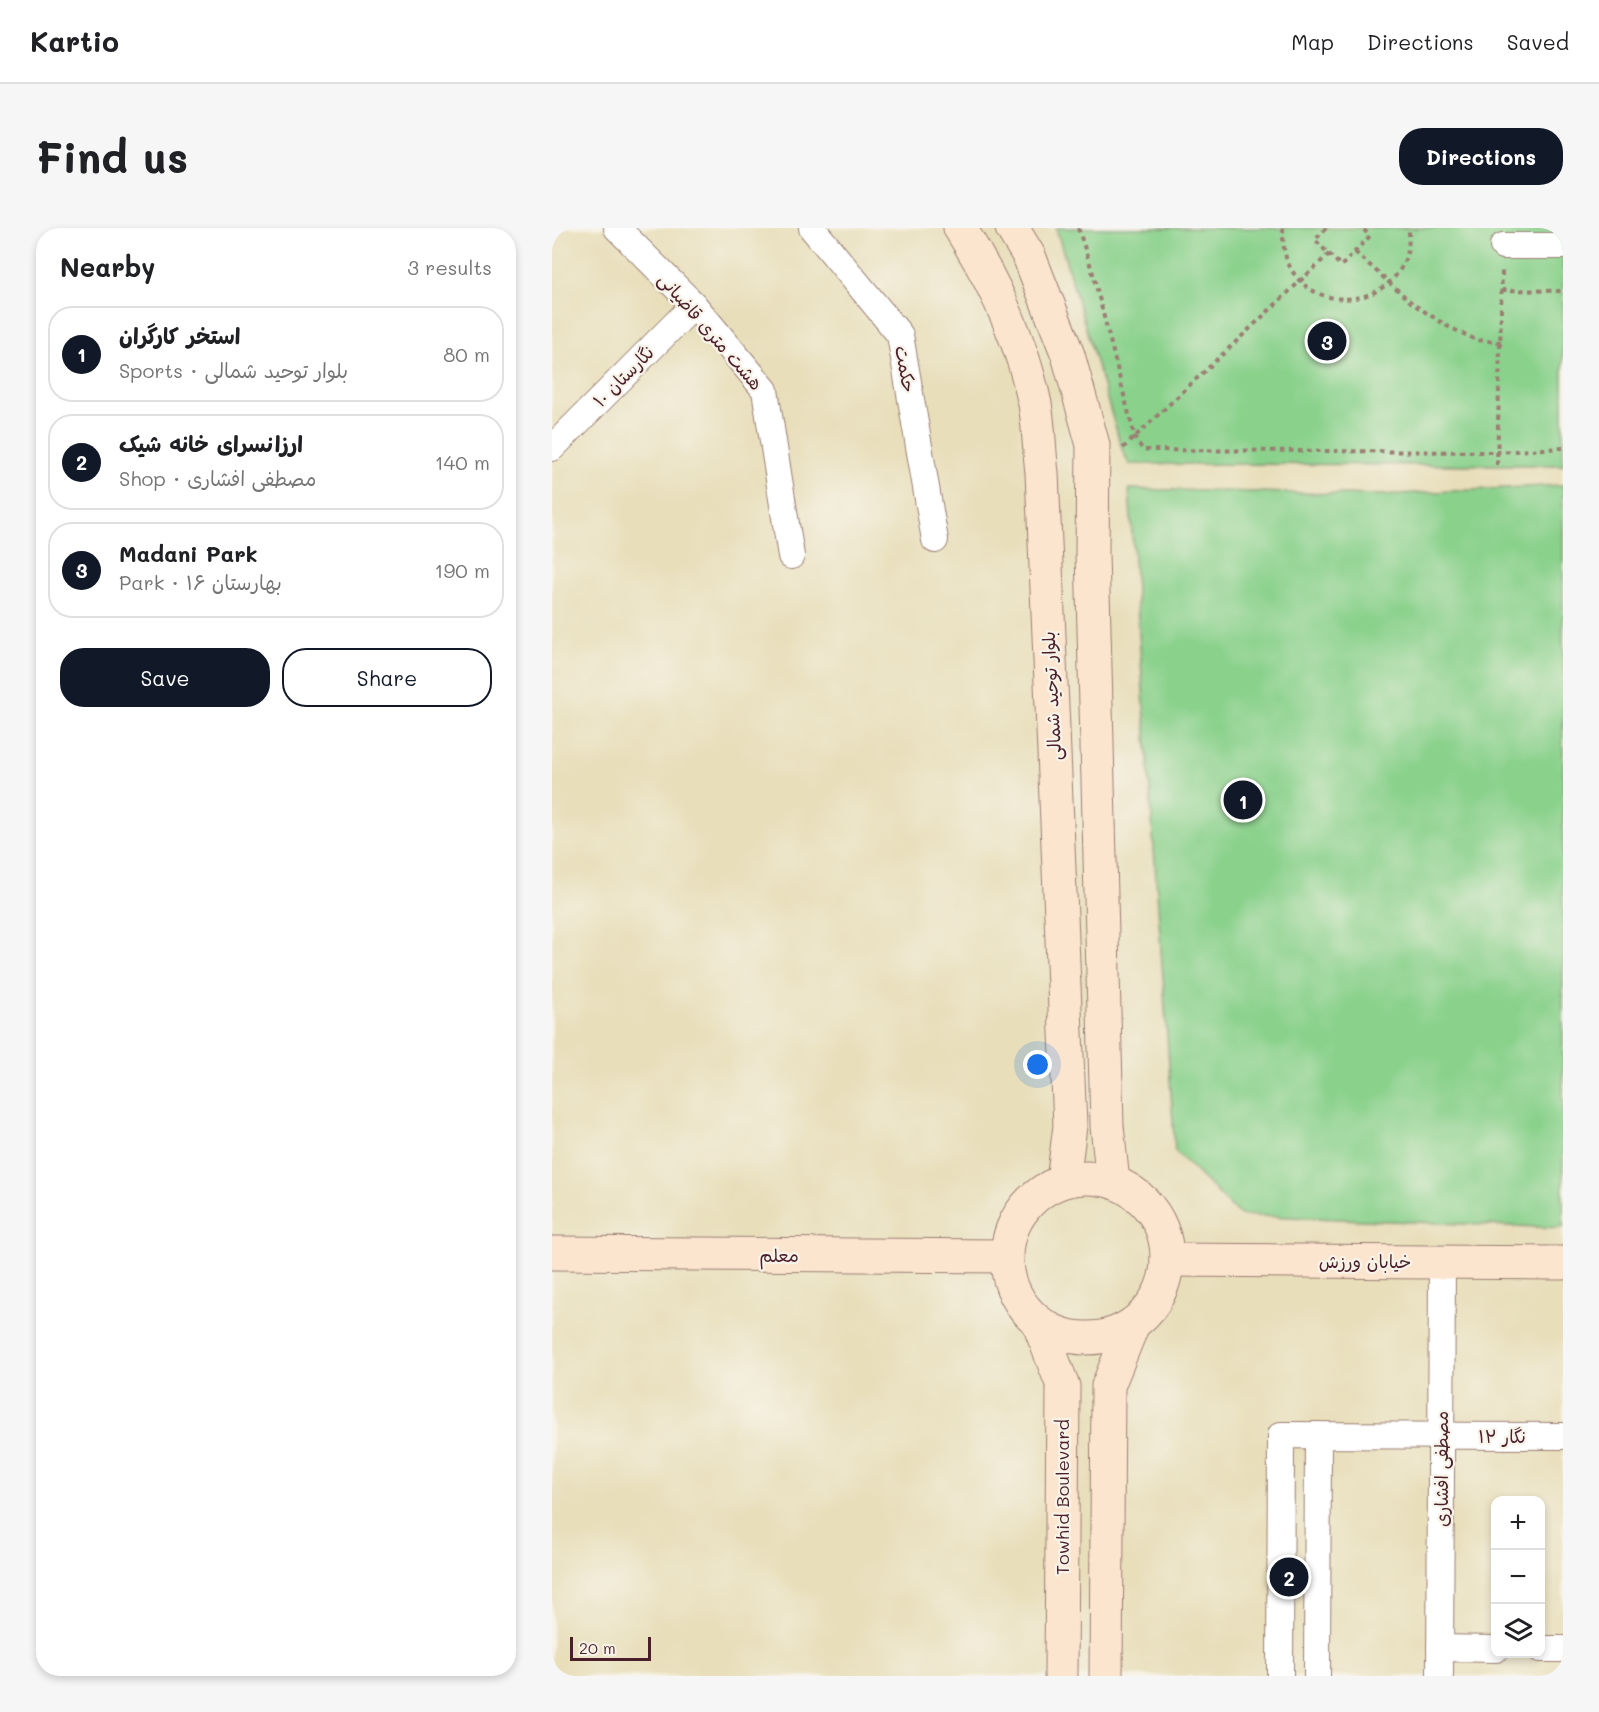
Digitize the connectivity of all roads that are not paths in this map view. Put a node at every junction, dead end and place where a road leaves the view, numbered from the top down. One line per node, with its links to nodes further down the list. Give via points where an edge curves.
1 (617, 228): 7 (street, هشت متری قاضیانی)
2 (812, 228): 9 (street, حکمت, via 900,335)
3 (960, 228): 11 (main road, بلوار توحید شمالی, via 1012,325 1035,405 1042,473 1070,1126)
4 (1012, 228): 12 (main road, via 1029,256 1068,355 1093,445 1092,553 1107,1125)
5 (1503, 246): 6 (street)
6 (1563, 246)
7 (694, 304): 8 (street, نگارستان ۱۰); 10 (street, هشت متری قاضیانی, via 765,390)
8 (552, 448)
9 (935, 540)
10 (791, 556)
11 (1063, 1181): 12 (main road, via 1089,1177); 14 (main road, via 1041,1192 1022,1209 1010,1232)
12 (1113, 1182): 15 (main road, via 1136,1194 1153,1212 1164,1235)
13 (552, 1253): 14 (main road, معلم)
14 (1006, 1256): 18 (main road, via 1009,1281 1020,1304)
15 (1167, 1260): 16 (main road, خیابان ورزش); 19 (main road, via 1159,1292)
16 (1442, 1262): 17 (main road, خیابان ورزش); 21 (street, مصطفی افشاری)
17 (1563, 1263)
18 (1038, 1322): 19 (main road, via 1060,1334 1085,1338 1110,1335); 27 (main road, Towhid Boulevard, via 1063,1386)
19 (1133, 1324): 28 (main road, via 1108,1386)
20 (1318, 1436): 21 (street, نگار ۱۲); 29 (street, نگار ۱۲, via 1281,1435); 30 (street)
21 (1441, 1436): 22 (street, نگار ۱۲); 23 (street, مصطفی افشاری)
22 (1563, 1436)
23 (1440, 1648): 24 (street); 31 (street, مصطفی افشاری)
24 (1491, 1649)
25 (1545, 1649): 26 (street)
26 (1563, 1649)
27 (1061, 1676)
28 (1106, 1676)
29 (1280, 1676)
30 (1317, 1676)
31 (1440, 1676)

